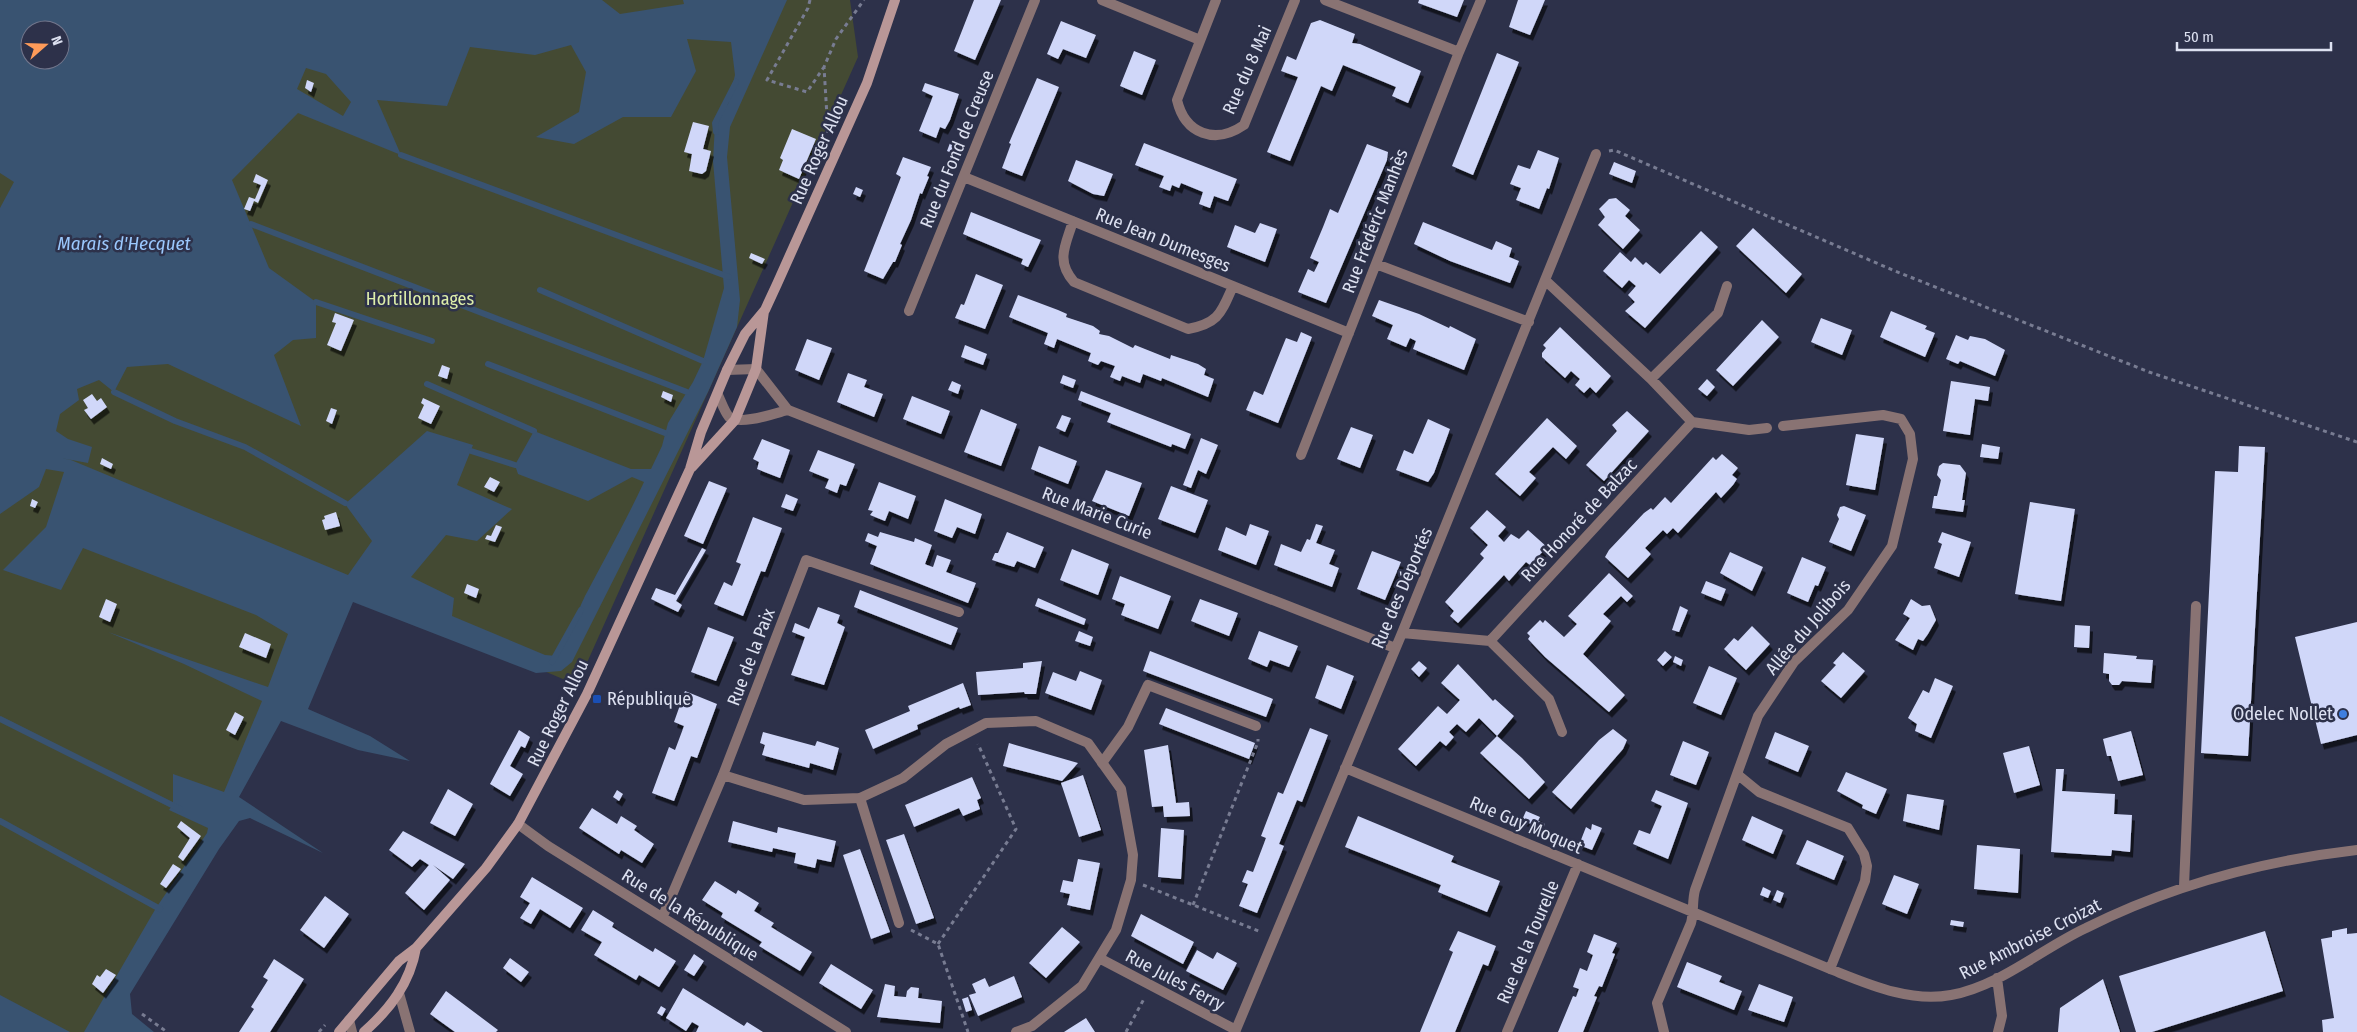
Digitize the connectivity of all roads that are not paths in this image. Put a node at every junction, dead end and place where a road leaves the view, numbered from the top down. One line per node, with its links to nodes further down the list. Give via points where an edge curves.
1 (895, 0): 17 (street, Rue Roger Allou, via 866,83)
2 (1035, 0): 11 (street, Rue du Fond de Creuse)
3 (1102, 0): 8 (street)
4 (1216, 0): 8 (street, Rue du 8 Mai)
5 (1295, 0): 8 (street, Rue du 8 Mai, via 1244,124 1234,132 1209,135 1187,123 1180,112 1177,100)
6 (1325, 0): 9 (street)
7 (1482, 0): 9 (street, Rue Frédéric Manhès)
8 (1200, 40)
9 (1459, 52): 13 (street, Rue Frédéric Manhès)
10 (1596, 154): 14 (street, Rue des Déportés)
11 (964, 177): 12 (street, Rue Jean Dumesges); 18 (street, Rue du Fond de Creuse)
12 (1073, 221): 15 (street, Rue Jean Dumesges); 15 (street, via 1062,256 1065,271 1074,282 1188,329 1207,325 1221,314)
13 (1376, 264): 19 (street); 20 (street, Rue Frédéric Manhès)
14 (1546, 281): 19 (street, Rue des Déportés); 23 (street)
15 (1233, 286): 20 (street, Rue Jean Dumesges)
16 (1727, 286): 23 (street, via 1718,313)
17 (764, 310): 21 (street, Rue Roger Allou); 22 (street, Rue Roger Allou, via 745,334)
18 (910, 311)
19 (1529, 322): 34 (street, Rue des Déportés)
20 (1349, 333): 30 (street, Rue Frédéric Manhès)
21 (756, 369): 22 (street); 25 (street); 26 (street, Rue Roger Allou)
22 (727, 370): 24 (street, Rue Roger Allou)
23 (1651, 380): 27 (street)
24 (718, 395): 26 (street, via 729,417); 31 (street, Rue Roger Allou, via 700,432)
25 (788, 410): 26 (street, via 749,420); 36 (street, Rue Marie Curie)
26 (735, 420): 31 (street, Rue Roger Allou)
27 (1692, 422): 29 (street, via 1749,430); 35 (street, Rue Honoré de Balzac)
28 (1783, 426): 41 (street, Allée du Jolibois, via 1883,415 1901,419 1910,434 1914,459 1892,546 1848,610 1794,662 1768,700 1758,716)
29 (1767, 428)
30 (1301, 455)
31 (690, 469): 44 (street, Rue Roger Allou, via 588,694)
32 (2196, 606): 47 (street)
33 (959, 612): 42 (street, Rue de la Paix, via 806,560)
34 (1402, 633): 35 (street); 36 (street, Rue des Déportés)
35 (1490, 641): 38 (street, via 1549,699)
36 (1395, 648): 40 (street, Rue des Déportés)
37 (1256, 726): 39 (street, via 1148,685 1128,728)
38 (1562, 732)
39 (1102, 763): 43 (street, via 1088,743 1036,721 986,723 946,744 903,778); 52 (street, via 1121,789 1133,855 1130,880 1116,930)
40 (1345, 768): 46 (street, Rue Guy Moquet); 57 (street, Rue des Déportés)
41 (1737, 774): 48 (street, Allée du Jolibois, via 1695,890); 53 (street, via 1759,792 1848,828 1864,854 1865,880)
42 (723, 776): 43 (street, via 804,800); 49 (street, Rue de la Paix)
43 (860, 798): 50 (street)
44 (518, 824): 49 (street, Rue de la République, via 548,846); 51 (street, Rue Roger Allou, via 486,868)
45 (2357, 850): 47 (street, Rue Ambroise Croizat, via 2270,863)
46 (1578, 864): 48 (street, Rue Guy Moquet); 64 (street, Rue de la Tourelle)
47 (2184, 886): 54 (street, Rue Ambroise Croizat, via 2083,929)
48 (1694, 913): 53 (street, Rue Ambroise Croizat); 65 (street, Allée du Jolibois, via 1657,1003)
49 (663, 916): 62 (street, Rue de la République)
50 (899, 923)
51 (416, 948): 55 (street, via 412,968); 56 (street, Rue Roger Allou, via 399,962)
52 (1099, 958): 57 (street, Rue Jules Ferry); 63 (street, via 1082,986 1032,1026)
53 (1830, 969): 54 (street, Rue Ambroise Croizat, via 1900,994 1931,997 1950,996)
54 (1997, 978): 66 (street, via 2002,1016)
55 (399, 993): 60 (street); 61 (street)
56 (349, 1020): 58 (street, Rue Roger Allou); 59 (street)
57 (1235, 1031)
58 (339, 1032)
59 (352, 1032)
60 (364, 1032)
61 (410, 1032)
62 (846, 1032)
63 (1016, 1032)
64 (1507, 1032)
65 (1664, 1032)
66 (1998, 1032)

